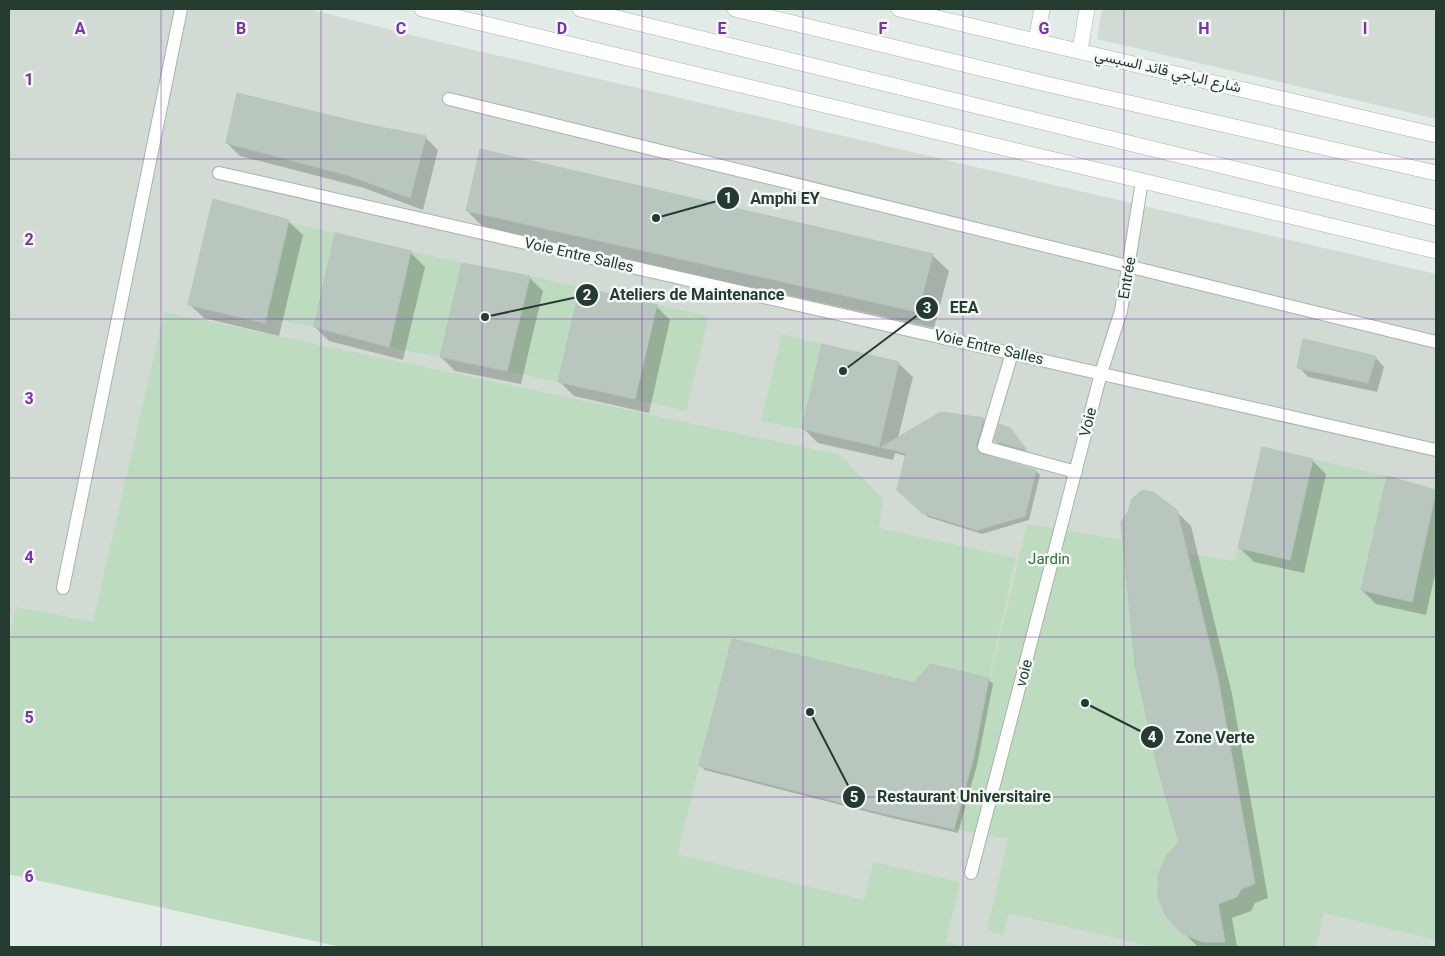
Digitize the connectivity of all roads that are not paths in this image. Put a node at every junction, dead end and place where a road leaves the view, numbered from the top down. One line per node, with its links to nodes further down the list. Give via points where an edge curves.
1 (181, 9): 23 (lane)
2 (422, 9): 14 (street)
3 (580, 9): 15 (street)
4 (735, 9): 12 (street)
5 (899, 9): 8 (street, شارع الباجي قائد السبسي)
6 (1042, 9): 8 (street)
7 (1087, 9): 9 (street)
8 (1036, 41): 9 (street, شارع الباجي قائد السبسي)
9 (1080, 50): 11 (street, شارع الباجي قائد السبسي)
10 (449, 99): 17 (lane)
11 (1436, 135)
12 (1436, 173)
13 (218, 174): 19 (lane, Voie Entre Salles)
14 (1142, 181): 16 (street); 17 (lane, Entrée)
15 (1436, 218)
16 (1436, 250)
17 (1129, 267): 18 (lane); 20 (lane, Entrée, via 1121,311)
18 (1436, 342)
19 (1012, 353): 20 (lane, Voie Entre Salles); 22 (lane, via 984,446)
20 (1101, 373): 21 (lane, Voie Entre Salles); 22 (lane, Voie)
21 (1436, 450)
22 (1076, 472): 24 (lane, voie)
23 (63, 588)
24 (971, 874)

